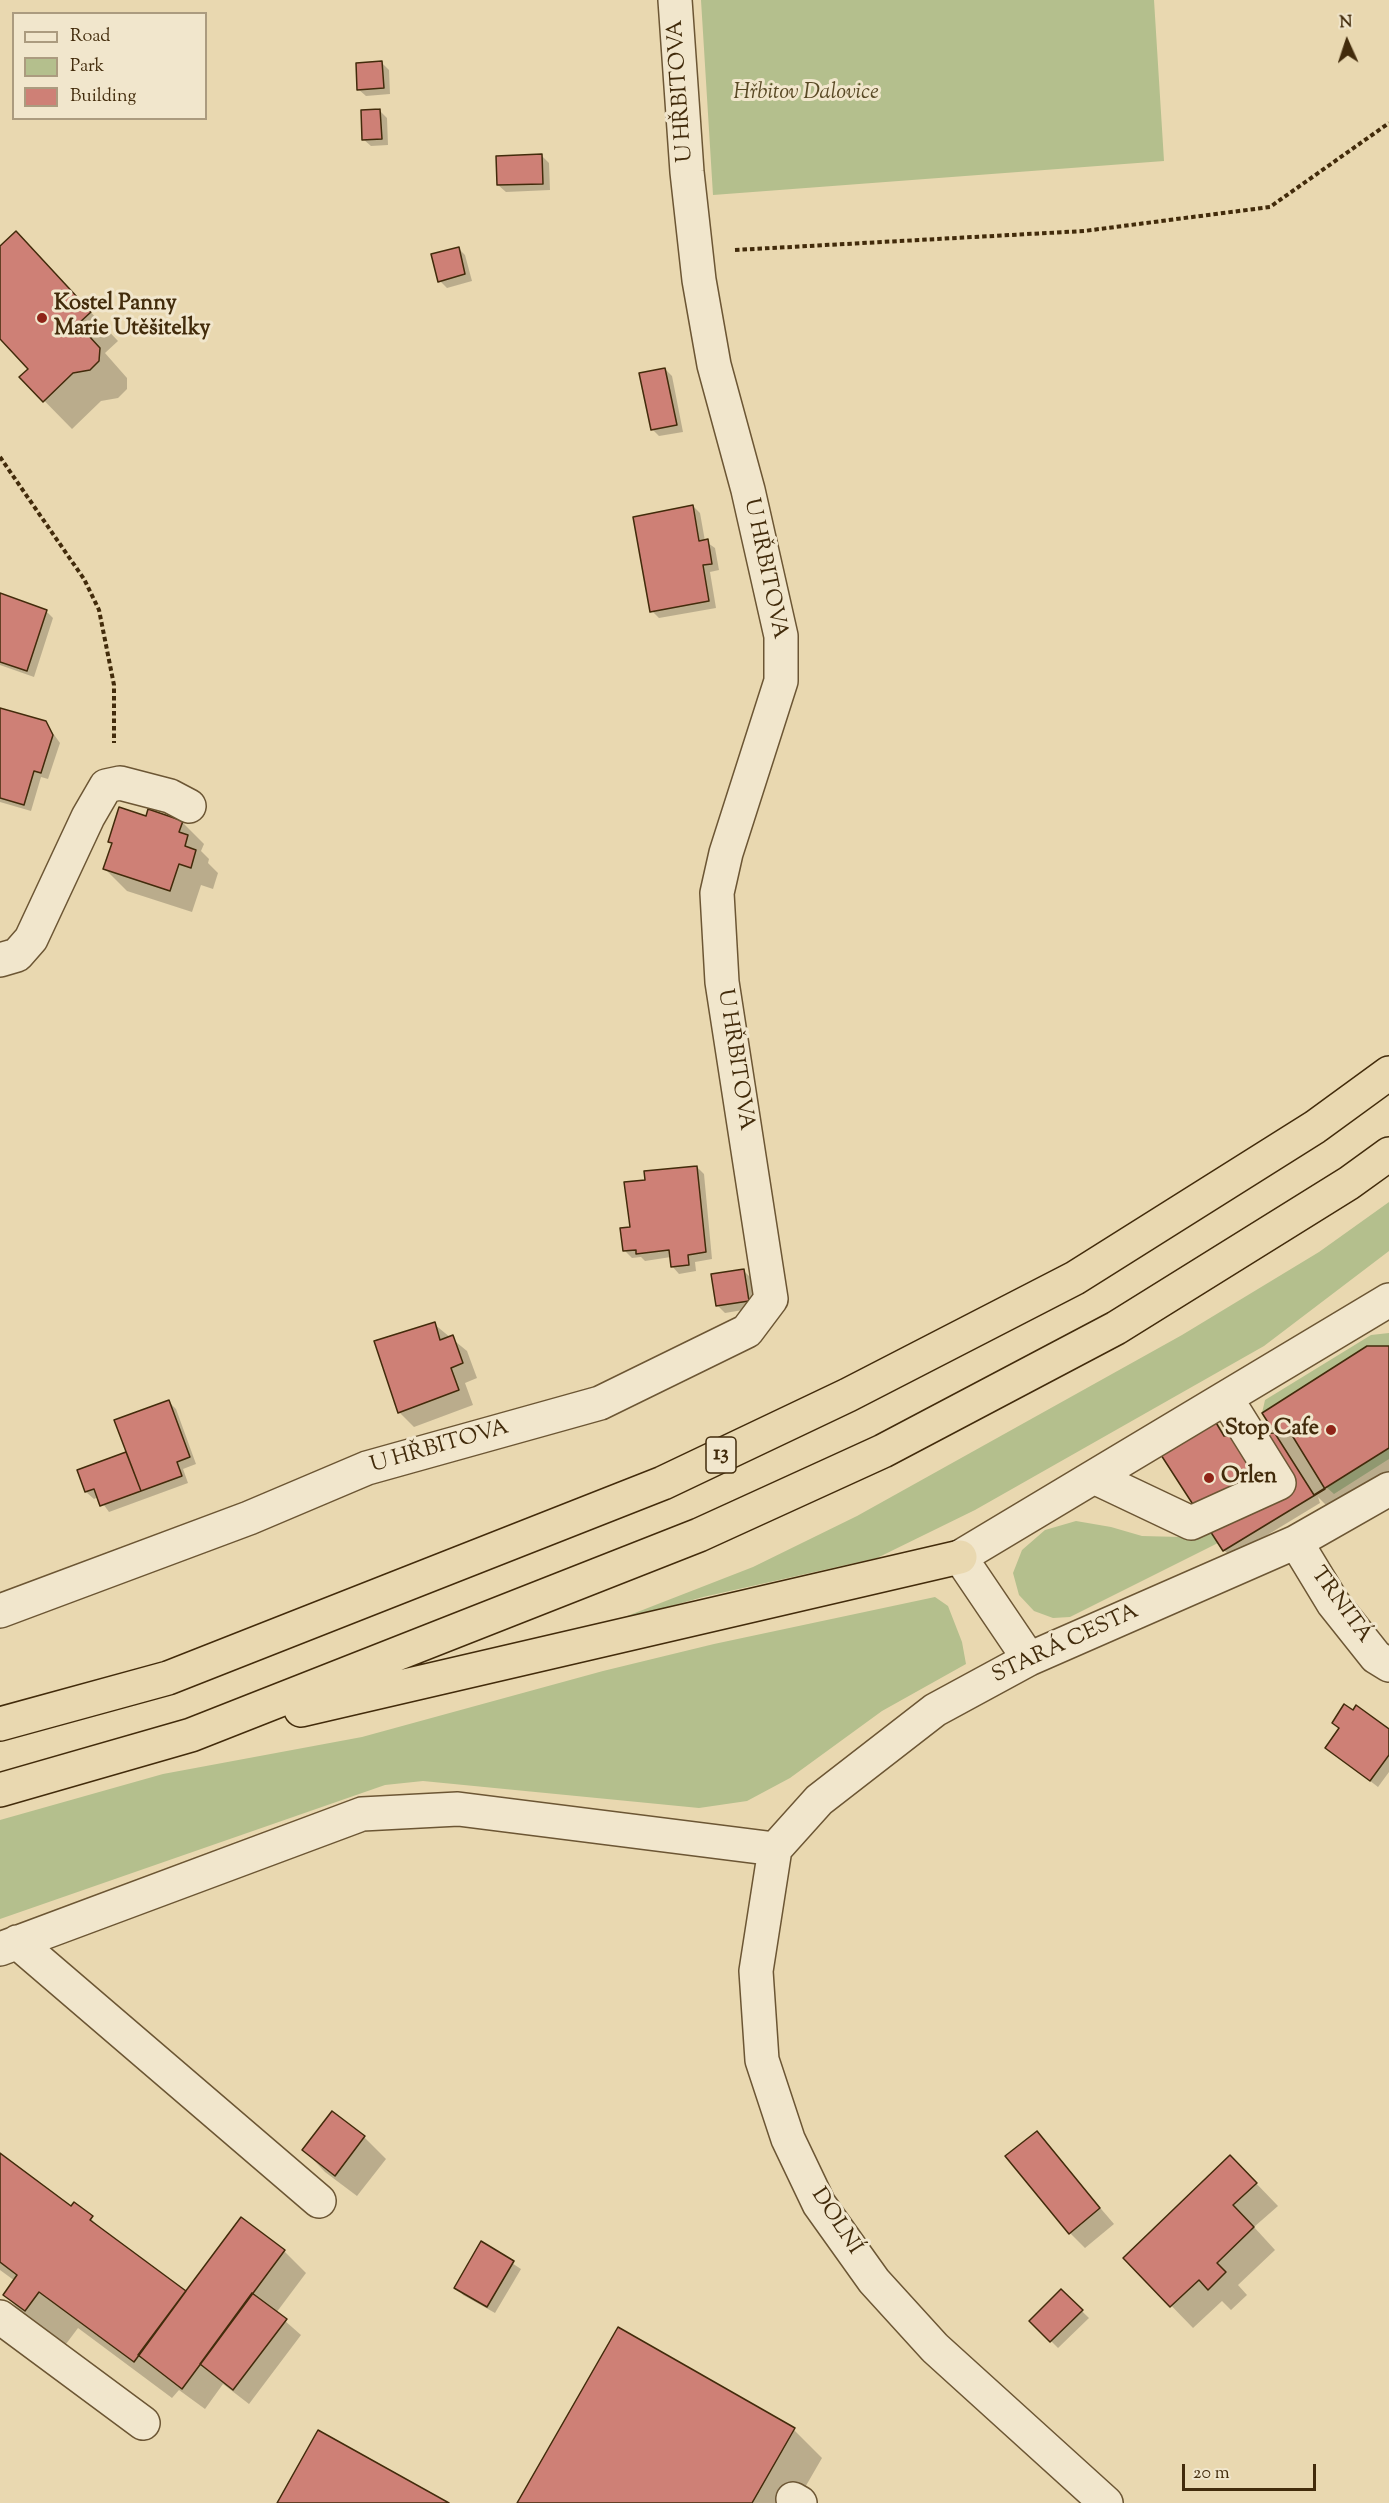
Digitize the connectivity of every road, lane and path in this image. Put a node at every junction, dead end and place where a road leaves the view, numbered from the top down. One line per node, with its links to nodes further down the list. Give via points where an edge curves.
1 (675, 0): 3 (street, U HŘBITOVA)
2 (1389, 123): 3 (path, via 1270,207 1084,231)
3 (696, 253): 16 (street, U HŘBITOVA, via 714,365 748,490 781,636 781,681 717,893 722,982 771,1299 747,1331 600,1403 368,1468 249,1518)
4 (0, 457): 5 (path, via 84,579 99,610 114,685 114,762)
5 (106, 786): 6 (street, via 120,783 170,796); 7 (street, via 31,939 17,955)
6 (189, 806)
7 (0, 960)
8 (1389, 1073): 19 (highway, 13, via 1315,1127 1075,1278 848,1395 663,1483 168,1678)
9 (1389, 1154): 20 (highway, via 1116,1328 883,1451 699,1535)
10 (1389, 1300): 11 (street)
11 (1226, 1398): 12 (street); 12 (street, via 1279,1482 1191,1523)
12 (1094, 1477): 15 (street)
13 (1389, 1489): 14 (street, STARÁ CESTA)
14 (1296, 1542): 17 (street, STARÁ CESTA); 18 (street, TRNITÁ, via 1333,1603 1377,1657)
15 (960, 1557): 17 (street); 20 (highway)
16 (0, 1611)
17 (1029, 1659): 22 (street, STARÁ CESTA, via 935,1710 878,1752 819,1800)
18 (1389, 1665)
19 (0, 1724)
20 (191, 1735): 21 (highway)
21 (0, 1790)
22 (775, 1849): 23 (street, via 458,1809 362,1814); 27 (street, DOLNÍ, via 756,1971 762,2060 788,2139 819,2204 874,2281 935,2348)
23 (9, 1945): 24 (street)
24 (319, 2201)
25 (0, 2317): 26 (street)
26 (143, 2422)
27 (1106, 2503)

